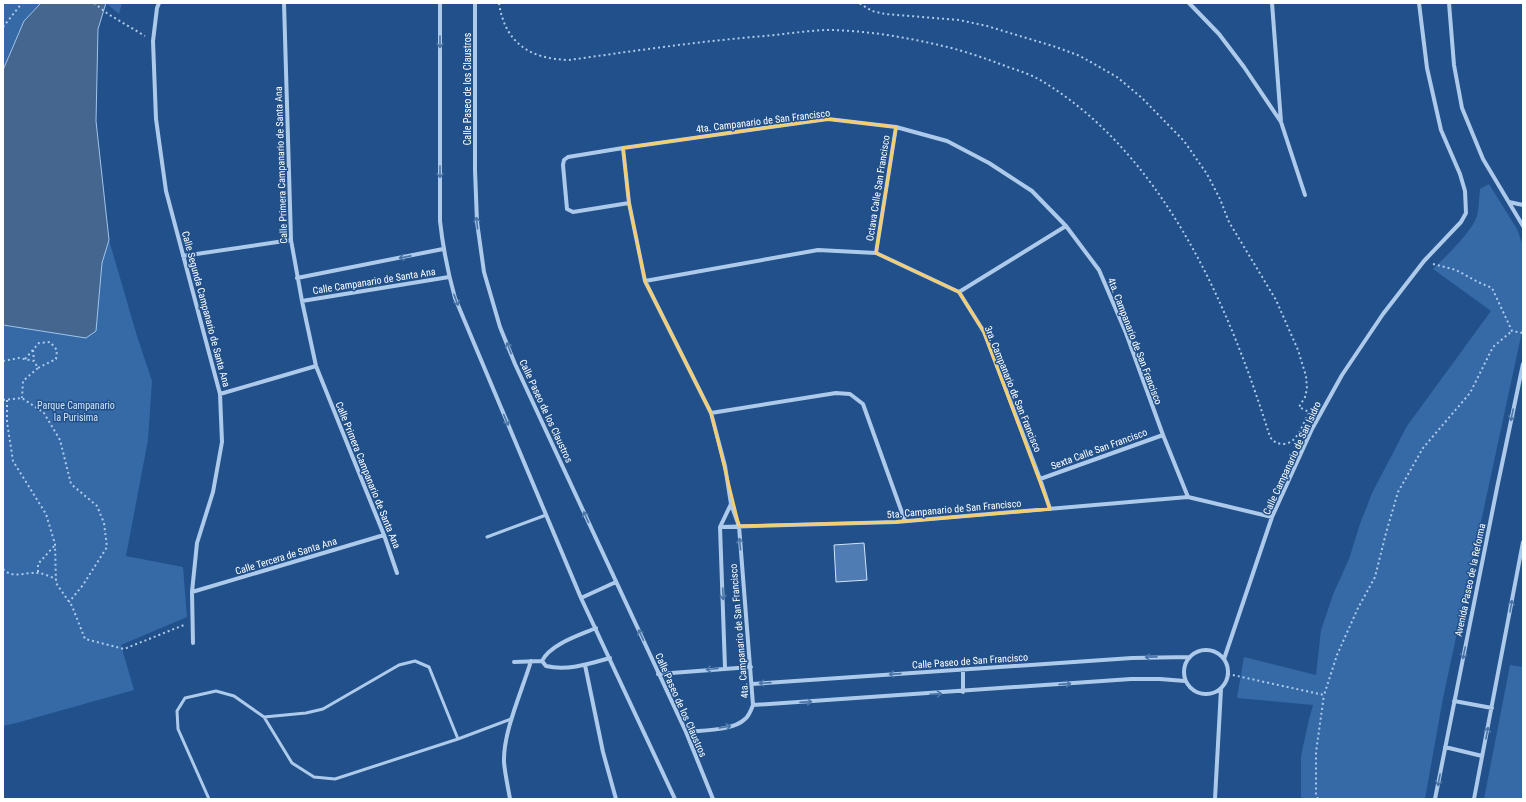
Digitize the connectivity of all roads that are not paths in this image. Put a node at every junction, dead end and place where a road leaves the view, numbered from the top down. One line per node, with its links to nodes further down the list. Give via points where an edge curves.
1 (159, 3): 21 (street, Calle Segunda Campanario de Santa Ana, via 153,41 156,119 165,183)
2 (284, 3): 18 (street, Calle Primera Campanario de Santa Ana)
3 (440, 3): 19 (street, one-way to 19, via 440,221)
4 (476, 3): 45 (street, Calle Paseo de los Claustros, one-way to 4, via 515,364 500,327 484,272 477,222 474,170)
5 (1189, 3): 9 (street, via 1219,34)
6 (1272, 3): 9 (street)
7 (1420, 3): 37 (street, Calle Campanario de San Isidro, via 1428,68 1441,130 1460,174 1465,191 1466,213 1383,314 1342,375 1312,429)
8 (1449, 3): 13 (street, via 1454,64 1462,108 1483,159)
9 (1281, 122): 12 (street)
10 (896, 127): 11 (street, 4ta. Campanario de San Francisco, via 828,119); 16 (street, 4ta. Campanario de San Francisco, via 947,141 989,163 1032,191); 20 (street, Octava Calle San Francisco)
11 (623, 148): 14 (street, 4ta. Campanario de San Francisco); 14 (street, 4ta. Campanario de San Francisco, via 568,157 564,160 567,209 572,212)
12 (1305, 196)
13 (1508, 202): 15 (street); 17 (street)
14 (629, 204): 24 (street, 4ta. Campanario de San Francisco)
15 (1523, 205)
16 (1066, 226): 25 (street); 31 (street, 4ta. Campanario de San Francisco, via 1099,270 1126,333)
17 (1523, 226)
18 (290, 240): 21 (street); 23 (street, Calle Primera Campanario de Santa Ana)
19 (443, 249): 22 (street); 23 (street, Calle Campanario de Santa Ana, one-way to 23)
20 (876, 253): 24 (street, via 818,250); 25 (street)
21 (183, 256): 29 (street, Calle Segunda Campanario de Santa Ana)
22 (449, 277): 26 (street, Calle Campanario de Santa Ana); 36 (street, one-way to 36, via 455,298)
23 (297, 278): 26 (street, Calle Primera Campanario de Santa Ana)
24 (645, 281): 30 (street, 4ta. Campanario de San Francisco)
25 (959, 292): 32 (street, 3ra. Campanario de San Francisco, via 984,332)
26 (302, 301): 28 (street, Calle Primera Campanario de Santa Ana)
27 (1523, 364): 65 (street, Avenida Paseo de la Reforma, one-way to 65)
28 (316, 366): 29 (street); 41 (street, Calle Primera Campanario de Santa Ana)
29 (220, 394): 46 (street, Calle Segunda Campanario de Santa Ana, via 222,442 213,492 197,543)
30 (711, 413): 34 (street, 4ta. Campanario de San Francisco, via 725,466); 38 (street, via 836,393 850,394 863,404)
31 (1162, 435): 32 (street, Sexta Calle San Francisco); 33 (street, 4ta. Campanario de San Francisco)
32 (1040, 479): 35 (street, 3ra. Campanario de San Francisco)
33 (1188, 497): 35 (street, 5ta. Campanario de San Francisco); 37 (street)
34 (731, 504): 39 (street, 4ta. Campanario de San Francisco); 40 (street)
35 (1050, 509): 38 (street, 5ta. Campanario de San Francisco)
36 (546, 515): 42 (lane); 47 (street)
37 (1272, 517): 52 (street, Calle Campanario de San Isidro)
38 (905, 521): 39 (street, 5ta. Campanario de San Francisco)
39 (739, 526): 40 (street, 5ta. Campanario de San Francisco); 57 (street, 4ta. Campanario de San Francisco, one-way to 39)
40 (720, 527): 58 (street, one-way to 58)
41 (384, 535): 44 (street, Calle Primera Campanario de Santa Ana); 46 (street, Calle Tercera de Santa Ana)
42 (487, 537)
43 (1523, 542): 67 (street, one-way to 43)
44 (397, 573)
45 (616, 582): 47 (street); 60 (street, Calle Paseo de los Claustros, one-way to 45)
46 (192, 592): 49 (street, Calle Segunda Campanario de Santa Ana)
47 (581, 598): 48 (street)
48 (596, 628): 51 (street); 54 (street, via 550,650)
49 (193, 643)
50 (1190, 657): 52 (street, via 1203,650 1218,654); 59 (street, Calle Paseo de San Francisco, one-way to 59, via 1132,658); 61 (street, via 1185,664)
51 (610, 658): 56 (street); 77 (street)
52 (1224, 659): 63 (street, via 1228,674)
53 (531, 661): 54 (street); 55 (street); 69 (street)
54 (542, 661): 56 (street, via 546,666 556,668)
55 (514, 662)
56 (585, 665): 76 (street, via 603,752)
57 (751, 667): 58 (street); 62 (street, 4ta. Campanario de San Francisco)
58 (725, 668): 60 (street, one-way to 60)
59 (963, 670): 62 (street, Calle Paseo de San Francisco, one-way to 62); 64 (street)
60 (658, 674): 70 (street, Calle Paseo de los Claustros)
61 (1185, 681): 63 (street, via 1197,693 1210,694); 64 (street, one-way to 61, via 1131,679 1160,678)
62 (752, 684): 66 (street, 4ta. Campanario de San Francisco)
63 (1221, 689): 79 (street)
64 (964, 692): 66 (street, one-way to 64)
65 (1454, 701): 67 (street); 72 (street, Avenida Paseo de la Reforma)
66 (753, 706): 70 (street, 4ta. Campanario de San Francisco, one-way to 66, via 729,728 746,718)
67 (1492, 708): 73 (street, one-way to 67)
68 (264, 717): 71 (lane, via 292,763 314,776 335,779); 71 (lane, via 323,709 399,665 415,661 429,667); 74 (lane, via 234,696 216,692 185,698 177,711 178,729)
69 (512, 719): 71 (lane); 75 (street, via 504,762)
70 (686, 732): 78 (street, Calle Paseo de los Claustros)
71 (458, 739)
72 (1445, 747): 73 (street); 80 (street, Avenida Paseo de la Reforma, one-way to 80)
73 (1482, 756): 81 (street)
74 (209, 799)
75 (510, 799)
76 (616, 799)
77 (675, 799)
78 (713, 799)
79 (1215, 799)
80 (1435, 799)
81 (1474, 799)

